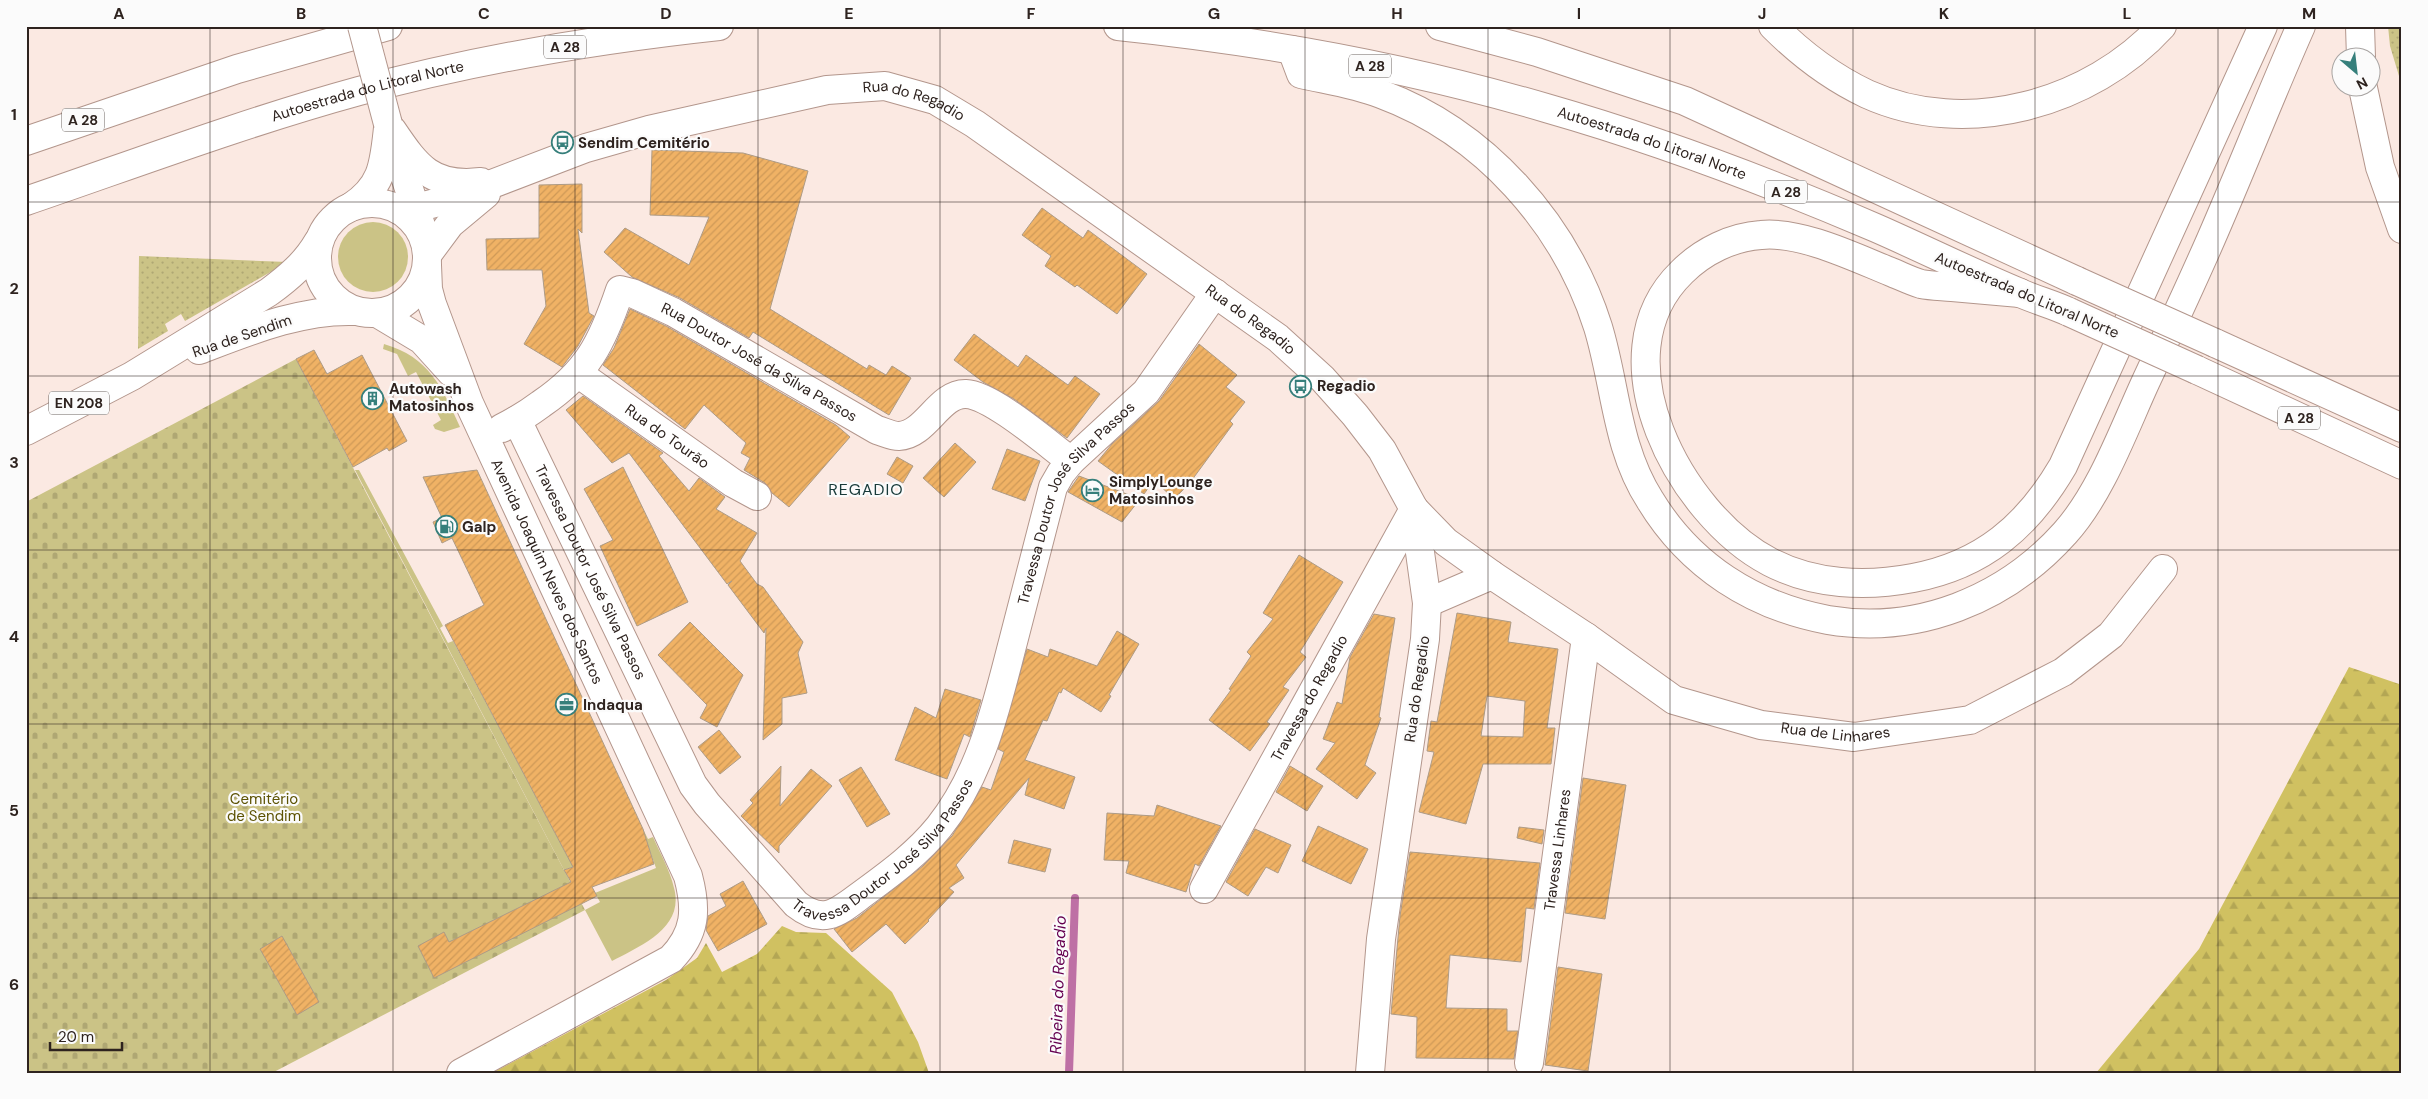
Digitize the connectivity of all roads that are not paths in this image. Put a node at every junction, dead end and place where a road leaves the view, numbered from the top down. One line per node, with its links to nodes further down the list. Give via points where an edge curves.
1 (362, 26): 14 (main road, bridge)
2 (388, 26): 15 (main road, A 28, via 237,69)
3 (719, 26): 16 (main road, Autoestrada do Litoral Norte / A 28, via 575,46 413,78 308,105)
4 (1118, 26): 12 (main road, Autoestrada do Litoral Norte / A 28)
5 (1440, 26): 32 (main road, Autoestrada do Litoral Norte / A 28, bridge, via 1537,52 1685,101)
6 (1772, 26): 7 (main road, via 1817,66 1869,95 1919,109 1969,114 2011,109 2056,97 2078,87 2137,52)
7 (2162, 26)
8 (2263, 26): 26 (main road, via 2063,466 2019,526 1978,556 1930,575 1854,584 1819,579 1771,563 1736,540 1700,502 1668,449 1651,403 1645,376 1645,356 1649,324 1655,308 1671,282 1685,268 1713,249 1737,240 1763,234 1799,238 1920,284)
9 (2301, 26): 12 (main road, via 2195,275 2108,464 2077,518 2036,562 1979,600 1931,616 1868,624 1799,614 1765,602 1735,587 1685,546 1659,514 1631,464 1590,308 1565,255 1536,210 1487,158 1461,137 1420,112 1383,95 1301,74)
10 (2360, 26): 11 (main road)
11 (2361, 48)
12 (1292, 50): 26 (main road, Autoestrada do Litoral Norte / A 28, via 1448,83 1546,108 1672,149 1876,228)
13 (2365, 98): 22 (main road, via 2380,167)
14 (388, 124): 17 (main road, Rua do Regadio, via 422,170 437,179 458,183); 19 (main road, via 379,178 373,189); 21 (main road)
15 (26, 140)
16 (127, 166): 18 (main road, Autoestrada do Litoral Norte / A 28); 20 (main road)
17 (512, 177): 21 (main road, Rua do Regadio, via 458,197); 24 (main road, Rua do Regadio, via 459,214); 25 (main road, Rua do Regadio, via 586,148 649,130 827,90 885,86 935,100 975,124)
18 (26, 201)
19 (351, 207): 21 (main road, via 366,202); 23 (main road, via 336,215)
20 (26, 209)
21 (407, 209): 24 (main road)
22 (2402, 229)
23 (318, 242): 27 (main road, via 319,276 327,292 339,304); 29 (main road, Rua de Sendim, via 305,261 269,292)
24 (426, 253): 27 (main road, via 423,279 416,292 392,310); 30 (main road, Avenida Joaquim Neves dos Santos, via 432,304)
25 (1215, 293): 36 (main road, Travessa Doutor José Silva Passos, via 1146,392); 39 (main road, Rua do Regadio, via 1278,338 1322,378 1382,450)
26 (2020, 293): 37 (main road, Autoestrada do Litoral Norte / A 28, bridge, via 2069,312)
27 (366, 312): 29 (main road, Rua de Sendim, via 332,310 271,324); 30 (main road, Avenida Joaquim Neves dos Santos, via 409,331 435,352)
28 (579, 374): 31 (main road, Rua Doutor José da Silva Passos); 36 (main road, Rua Doutor José da Silva Passos, via 607,327 620,290 673,312 877,430 900,436 912,431 956,395 967,394 1011,415); 38 (main road, Rua do Tourão, via 733,483)
29 (132, 376): 33 (main road, Rua de Sendim / EN 208); 35 (main road, Rua de Sendim, via 98,408)
30 (469, 403): 34 (main road, Avenida Joaquim Neves dos Santos)
31 (517, 420): 34 (main road, Rua Doutor José da Silva Passos); 36 (main road, Travessa Doutor José Silva Passos, via 693,785 706,804 796,904 816,916 828,916 849,904 910,858 939,828 958,800 985,746 1053,487)
32 (2402, 428)
33 (26, 431)
34 (484, 436): 46 (main road, Avenida Joaquim Neves dos Santos, via 688,876 694,912 690,932 671,959)
35 (26, 446)
36 (1071, 462)
37 (2402, 465)
38 (757, 496)
39 (1414, 508): 41 (main road, Rua de Linhares, via 1446,542); 42 (main road, Rua do Regadio); 44 (main road, Travessa do Regadio)
40 (2163, 569): 43 (main road, Rua de Linhares, via 2111,634 2063,672 1970,720 1854,737 1762,725 1674,700)
41 (1492, 575): 42 (main road); 43 (main road, Rua de Linhares)
42 (1427, 604): 47 (main road, Rua do Regadio, via 1425,639 1381,939)
43 (1586, 637): 45 (main road, Travessa Linhares)
44 (1204, 890)
45 (1529, 1063)
46 (461, 1073)
47 (1370, 1073)

